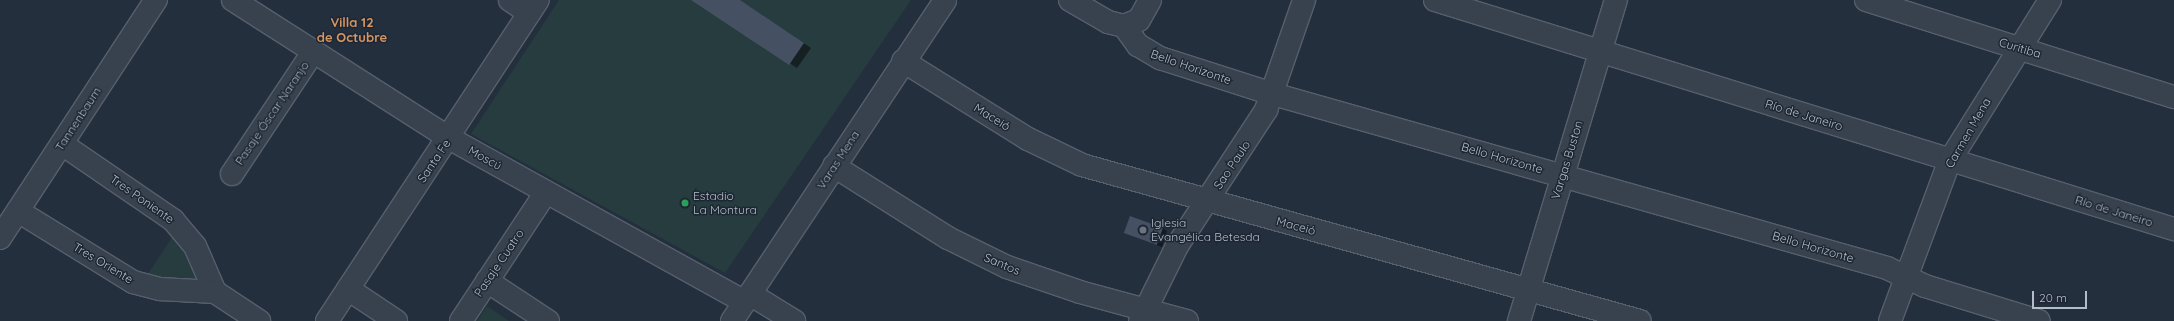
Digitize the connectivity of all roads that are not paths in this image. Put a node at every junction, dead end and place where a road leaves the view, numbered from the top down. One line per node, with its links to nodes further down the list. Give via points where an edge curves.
1 (156, 0): 21 (street, Tannenbaum)
2 (233, 0): 16 (street, Moscú)
3 (510, 0): 12 (street)
4 (945, 0): 17 (street, Varas Mena)
5 (1070, 0): 13 (street, via 1108,22)
6 (1150, 0): 13 (street, via 1139,20)
7 (1304, 0): 18 (street, Sao Paulo)
8 (1435, 0): 15 (street, Río de Janeiro)
9 (1616, 0): 15 (street, Vargas Buston)
10 (1866, 0): 14 (street, Curitiba)
11 (2050, 0): 14 (street, Carmen Mena)
12 (534, 6): 20 (street, Santa Fe)
13 (1124, 26): 18 (street, Bello Horizonte, via 1138,45 1160,58)
14 (2020, 48): 19 (street, Curitiba); 22 (street, Carmen Mena)
15 (1600, 51): 22 (street, Río de Janeiro); 25 (street, Vargas Buston)
16 (313, 52): 20 (street, Moscú); 24 (street, Pasaje Óscar Naranjo)
17 (903, 62): 23 (street, Varas Mena); 27 (street, Maceió, via 1053,152 1105,172)
18 (1273, 94): 25 (street, Bello Horizonte); 27 (street, Sao Paulo, via 1247,143)
19 (2174, 97)
20 (449, 138): 26 (street, Moscú); 33 (street, Santa Fe)
21 (62, 144): 28 (street, Tannenbaum); 35 (street, Tres Poniente, via 173,220 195,246)
22 (1950, 160): 29 (street, Río de Janeiro); 31 (street, Carmen Mena)
23 (834, 166): 36 (street, Varas Mena); 37 (street, Santos, via 977,254 1043,281)
24 (232, 174)
25 (1563, 176): 31 (street, Bello Horizonte, via 1887,268); 34 (street, Vargas Buston)
26 (542, 199): 32 (street, Pasaje Cuatro); 36 (street, Moscú)
27 (1206, 201): 34 (street, Maceió); 37 (street, Sao Paulo, via 1177,246)
28 (18, 211): 30 (street, Tannenbaum); 35 (street, Tres Oriente, via 133,282 160,290)
29 (2174, 229)
30 (0, 238)
31 (1905, 276): 48 (street, Carmen Mena); 49 (street, Bello Horizonte, via 1925,286)
32 (487, 281): 41 (street, Pasaje Cuatro); 42 (street)
33 (348, 289): 39 (street, Santa Fe); 40 (street)
34 (1529, 290): 46 (street, Vargas Buston); 47 (street, Maceió)
35 (215, 292): 38 (street)
36 (747, 298): 43 (street, Varas Mena); 44 (street, Moscú)
37 (1142, 315): 45 (street, Santos)
38 (259, 321)
39 (327, 321)
40 (396, 321)
41 (461, 321)
42 (548, 321)
43 (732, 321)
44 (794, 321)
45 (1187, 321)
46 (1519, 321)
47 (1640, 321)
48 (1890, 321)
49 (2039, 321)

